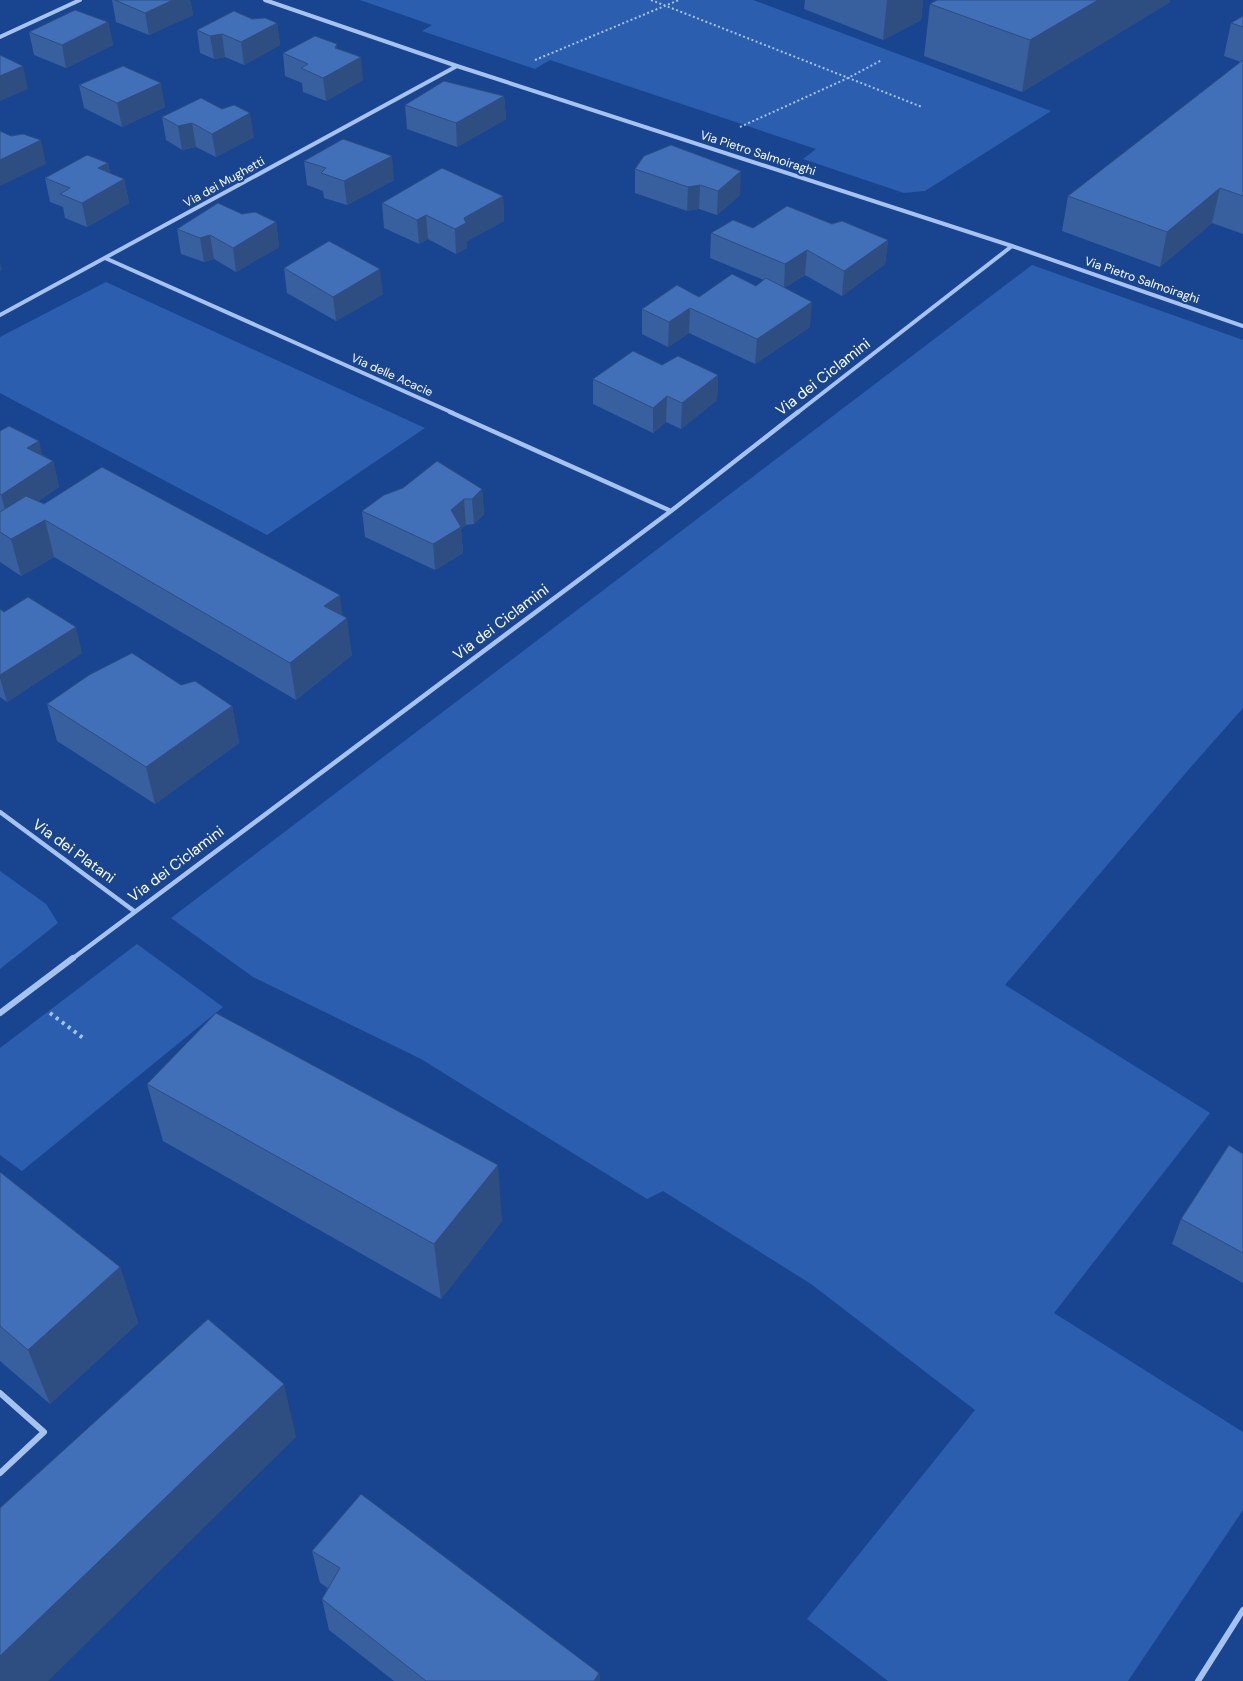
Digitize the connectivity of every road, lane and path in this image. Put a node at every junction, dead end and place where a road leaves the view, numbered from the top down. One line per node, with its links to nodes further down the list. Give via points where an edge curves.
1 (80, 0): 6 (street)
2 (266, 0): 8 (street, Via Pietro Salmoiraghi)
3 (651, 0): 5 (path)
4 (679, 0): 5 (path)
5 (667, 6): 9 (path); 10 (path)
6 (0, 37)
7 (882, 60): 10 (path)
8 (457, 66): 9 (street, Via Pietro Salmoiraghi); 14 (street, Via dei Mughetti)
9 (493, 77): 12 (street, Via Pietro Salmoiraghi)
10 (848, 78): 11 (path); 12 (path)
11 (922, 107)
12 (701, 145): 13 (street, Via Pietro Salmoiraghi)
13 (1012, 246): 16 (street, Via Pietro Salmoiraghi); 17 (street, Via dei Ciclamini)
14 (105, 258): 15 (street, Via dei Mughetti); 17 (street, Via delle Acacie)
15 (0, 315)
16 (1243, 326)
17 (671, 511): 19 (street, Via dei Ciclamini)
18 (0, 812): 19 (street, Via dei Platani)
19 (134, 911): 20 (street, Via dei Ciclamini)
20 (0, 1013)
21 (0, 1393): 22 (street, via 44,1432)
22 (0, 1473)
23 (1243, 1610): 24 (street)
24 (1198, 1681)

